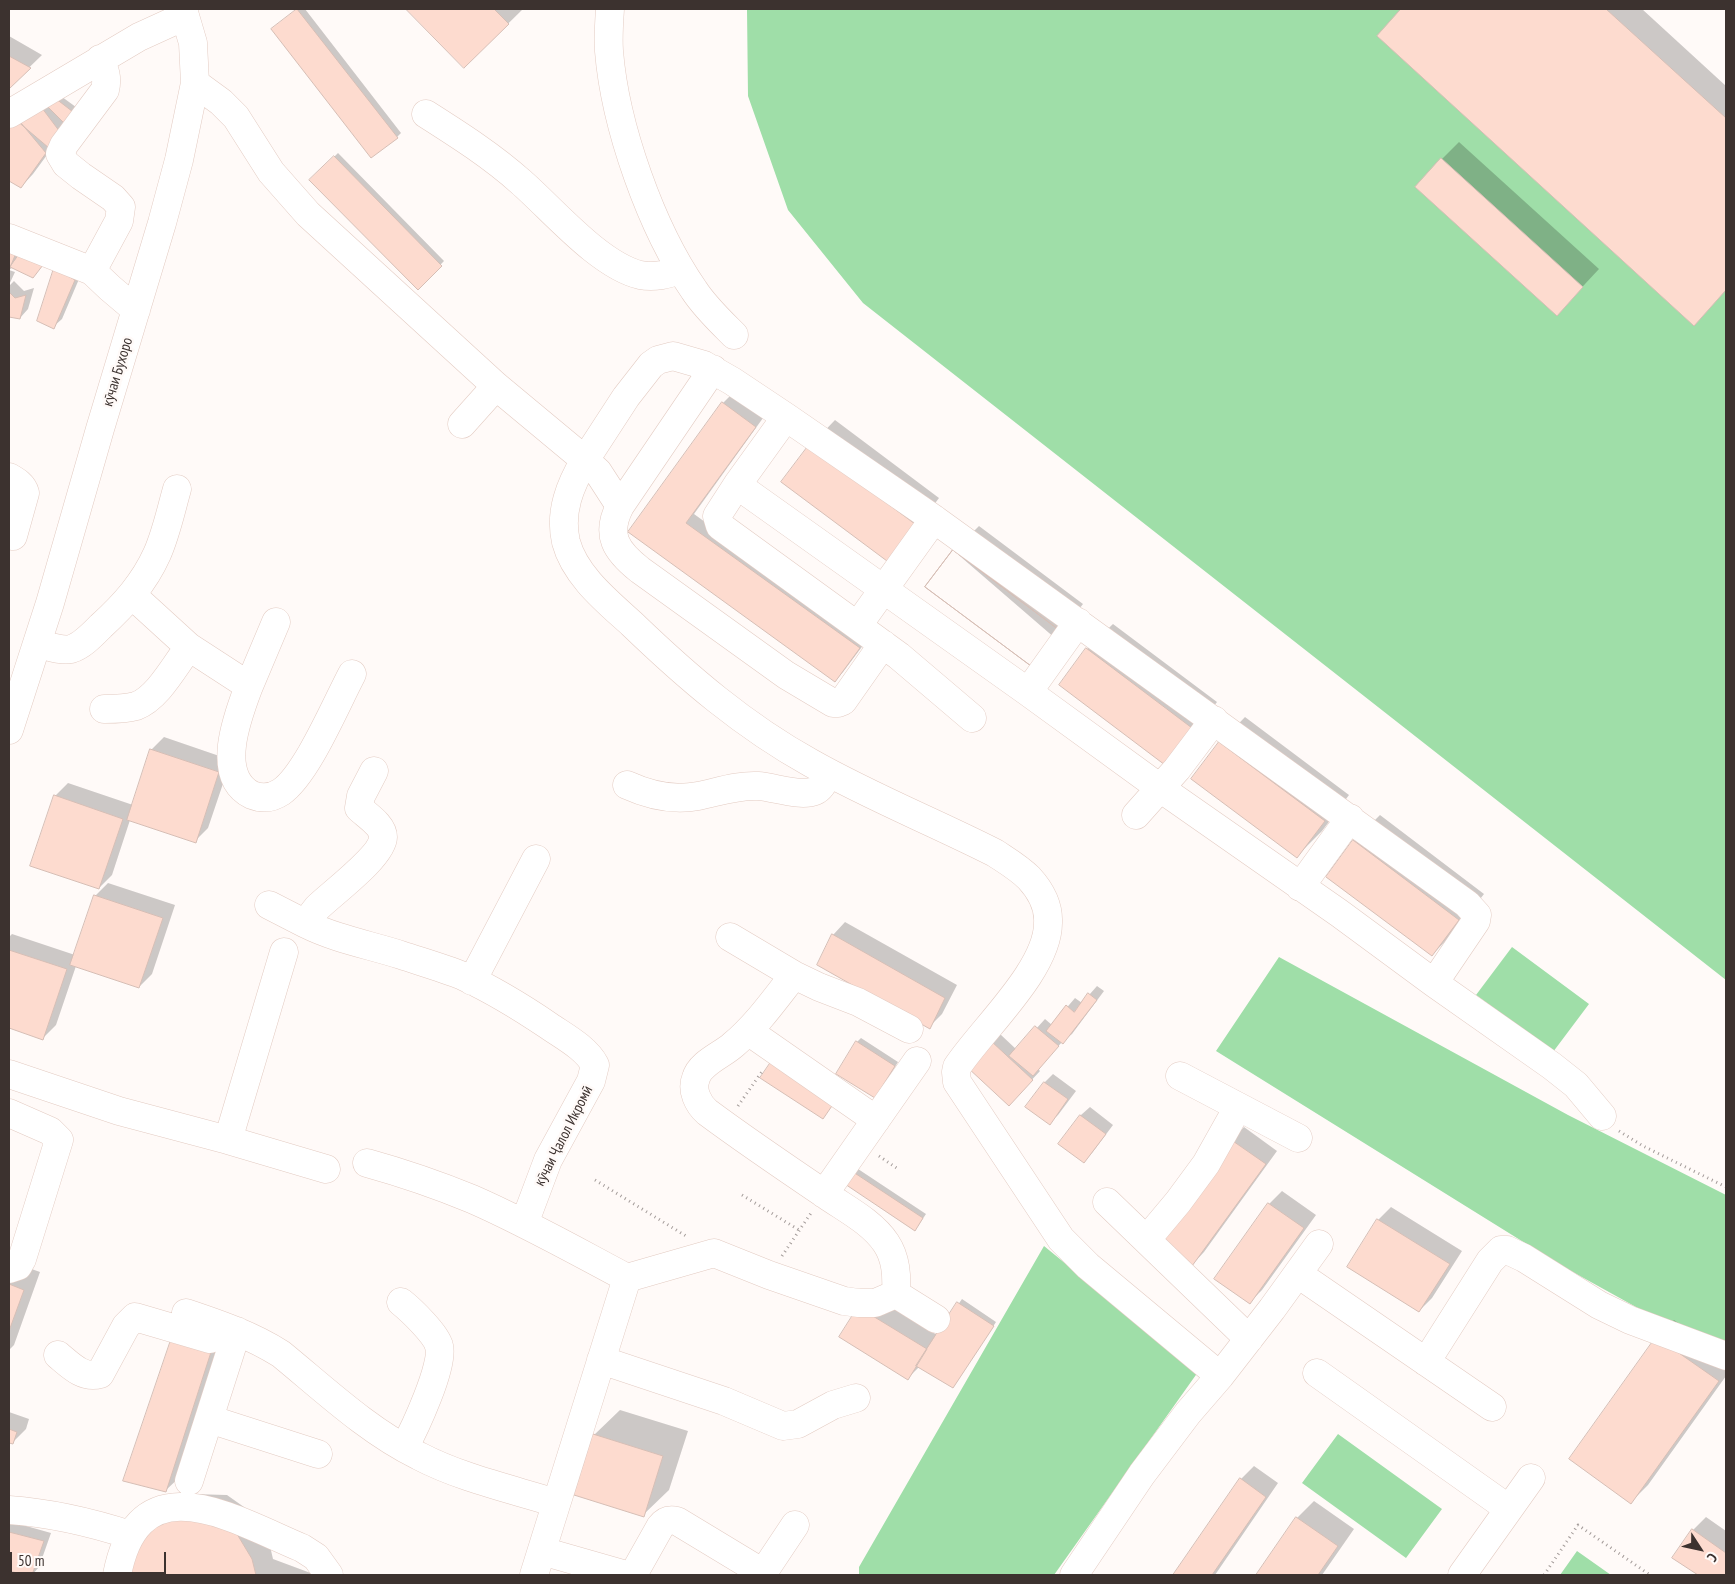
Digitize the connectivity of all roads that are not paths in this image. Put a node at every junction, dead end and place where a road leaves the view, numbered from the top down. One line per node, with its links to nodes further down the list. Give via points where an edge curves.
1 (610, 9): 8 (street, via 609,50 625,134 645,195)
2 (184, 12): 3 (street); 4 (street, кӯчаи Бухоро, via 193,42)
3 (100, 59): 5 (street); 9 (street, via 106,73 105,90 60,154 72,170 121,207 119,221)
4 (195, 82): 10 (street, кӯчаи Бухоро, via 179,160); 13 (street, via 236,117 271,172 308,214)
5 (9, 114)
6 (426, 114): 8 (street, via 504,168 561,221 612,262 650,276)
7 (9, 238): 9 (street)
8 (681, 270): 11 (street, via 703,303)
9 (92, 271): 10 (street)
10 (136, 310): 28 (street, кӯчаи Бухоро)
11 (734, 335)
12 (713, 369): 14 (street); 16 (street, via 678,357 658,360 626,397); 20 (street)
13 (496, 386): 15 (street); 16 (street)
14 (786, 417): 18 (street); 21 (street)
15 (462, 424)
16 (585, 460): 20 (street, via 598,472); 39 (street, via 569,490 564,514 569,550 586,577 612,606 716,699 761,732)
17 (9, 476): 22 (street, via 24,488 25,493)
18 (737, 485): 23 (street); 27 (street, via 719,511 720,526)
19 (177, 488): 24 (street, via 158,554)
20 (620, 506): 29 (street, via 613,535 616,545 630,562 786,676 826,700 843,701)
21 (934, 519): 23 (street); 26 (street)
22 (10, 542)
23 (885, 589): 27 (street); 33 (street)
24 (132, 595): 28 (street, via 79,645 61,649); 30 (street)
25 (276, 622): 32 (street)
26 (1078, 622): 33 (street); 36 (street)
27 (858, 625): 29 (street)
28 (37, 644): 37 (street, кӯчаи Бухоро)
29 (883, 644): 35 (street)
30 (189, 647): 32 (street); 34 (street, via 147,700 136,706)
31 (352, 674): 32 (street, via 301,769 282,792 266,798 250,794 243,788 232,763 233,733)
32 (249, 686)
33 (1028, 692): 41 (street)
34 (104, 709)
35 (972, 718)
36 (1214, 720): 41 (street); 43 (street)
37 (9, 730)
38 (374, 771): 47 (street, via 361,796 359,808 378,827 382,844 316,909)
39 (829, 773): 40 (street, via 820,787 809,792 758,786 670,798); 85 (street, via 995,854 1020,870 1035,886 1048,912 1045,944 1021,984 957,1067 957,1082 1065,1244)
40 (627, 785)
41 (1160, 788): 42 (street); 45 (street)
42 (1136, 816)
43 (1350, 818): 45 (street); 52 (street, via 1467,904 1477,915 1473,927)
44 (536, 859): 51 (street)
45 (1300, 886): 52 (street)
46 (269, 905): 47 (street, кӯчаи Ҷалол Икромӣ)
47 (306, 924): 51 (street, кӯчаи Ҷалол Икромӣ)
48 (730, 937): 50 (street)
49 (284, 952): 63 (street)
50 (794, 975): 53 (street, via 858,1002); 54 (street)
51 (472, 981): 68 (street, кӯчаи Ҷалол Икромӣ, via 505,998 571,1041 595,1065 591,1081 548,1160)
52 (1434, 983): 59 (street, via 1563,1074)
53 (909, 1029)
54 (748, 1031): 61 (street); 66 (street, via 704,1066 696,1078 695,1092 701,1106)
55 (916, 1061): 61 (street)
56 (9, 1074): 63 (street, via 120,1111)
57 (1180, 1076): 58 (street)
58 (1238, 1107): 62 (street); 69 (street, via 1202,1170)
59 (1602, 1116)
60 (10, 1120): 71 (street, via 50,1131 59,1140 22,1259 18,1266)
61 (876, 1120): 66 (street)
62 (1298, 1138)
63 (228, 1140): 65 (street)
64 (367, 1163): 68 (street, via 445,1188)
65 (326, 1169)
66 (824, 1194): 74 (street, via 871,1227 886,1243 896,1265)
67 (1107, 1202): 69 (street)
68 (524, 1224): 73 (street)
69 (1147, 1240): 78 (street)
70 (1319, 1244): 72 (street)
71 (9, 1269)
72 (1298, 1274): 78 (street); 83 (street)
73 (627, 1278): 74 (street, via 714,1253 830,1297 875,1303); 82 (street)
74 (896, 1294): 77 (street)
75 (401, 1302): 89 (street, via 433,1336 441,1354 425,1402)
76 (186, 1313): 79 (street)
77 (936, 1319)
78 (1249, 1338): 85 (street)
79 (235, 1339): 80 (street, via 135,1317 126,1326 100,1374 85,1375); 88 (street); 89 (street, via 253,1338 281,1354)
80 (58, 1355)
81 (1726, 1356): 83 (street, via 1630,1320 1599,1305 1524,1258 1501,1250 1490,1261)
82 (601, 1360): 86 (street, via 708,1395 783,1426 798,1424); 93 (street)
83 (1426, 1362): 87 (street)
84 (1317, 1373): 94 (street)
85 (1220, 1376): 104 (street, via 1157,1453)
86 (856, 1398)
87 (1492, 1407)
88 (209, 1419): 90 (street); 92 (street)
89 (404, 1448): 93 (street, via 447,1468)
90 (318, 1454)
91 (1531, 1478): 94 (street)
92 (189, 1481)
93 (556, 1503): 98 (street)
94 (1509, 1509): 105 (street)
95 (9, 1510): 97 (street, via 82,1520)
96 (795, 1525): 99 (street)
97 (130, 1535): 100 (street); 101 (street, via 157,1511 180,1507 206,1509 311,1552)
98 (538, 1563): 102 (street)
99 (762, 1574): 103 (street, via 677,1521 670,1520 660,1527)
100 (117, 1575)
101 (329, 1575)
102 (626, 1575)
103 (633, 1575)
104 (1074, 1575)
105 (1462, 1575)

